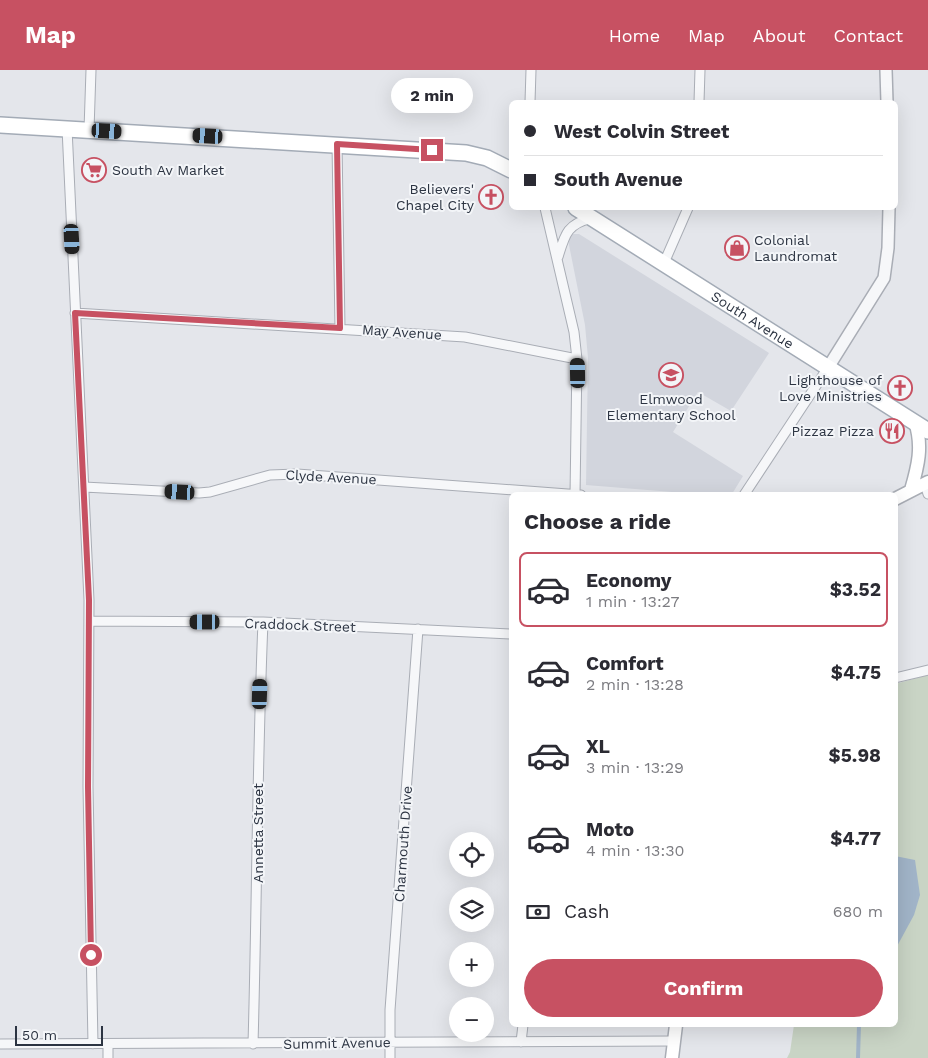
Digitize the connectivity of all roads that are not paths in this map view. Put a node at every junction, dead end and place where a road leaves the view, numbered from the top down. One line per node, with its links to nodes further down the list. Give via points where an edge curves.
1 (91, 70): 10 (street)
2 (531, 70): 5 (street)
3 (700, 70): 6 (street)
4 (886, 70): 7 (street)
5 (530, 100)
6 (699, 100)
7 (887, 100)
8 (0, 125): 9 (main road)
9 (67, 128): 10 (main road); 20 (street)
10 (88, 130): 11 (main road)
11 (337, 144): 12 (main road, via 466,153 487,158); 21 (street)
12 (509, 169)
13 (546, 210): 18 (street)
14 (579, 210): 17 (main road, South Avenue)
15 (687, 210): 19 (street)
16 (888, 210): 23 (street, via 884,278)
17 (593, 218): 18 (street, via 574,224 564,234); 19 (main road, South Avenue)
18 (558, 257): 22 (street)
19 (664, 263): 23 (main road, South Avenue)
20 (75, 313): 21 (street, May Avenue); 26 (street)
21 (340, 328): 22 (street, May Avenue, via 466,337)
22 (578, 359): 30 (street)
23 (829, 366): 24 (main road, South Avenue); 31 (street)
24 (915, 422): 25 (main road, South Avenue); 28 (main road, via 920,456)
25 (928, 431)
26 (84, 487): 29 (street, Clyde Avenue, via 199,494 270,475 306,474); 33 (street)
27 (927, 487): 28 (main road)
28 (911, 490): 32 (main road)
29 (537, 492)
30 (575, 492)
31 (746, 492)
32 (898, 496)
33 (89, 621): 34 (street, Craddock Street); 45 (street, via 88,787)
34 (263, 622): 35 (street, Craddock Street); 47 (street, Annetta Street, via 257,748 258,881)
35 (418, 629): 36 (street, Craddock Street); 42 (street, Charmouth Drive)
36 (509, 634)
37 (928, 670): 38 (street)
38 (898, 677)
39 (523, 1027): 43 (street)
40 (676, 1027): 41 (main road)
41 (674, 1041): 43 (street, Summit Avenue); 50 (main road)
42 (390, 1042): 43 (street, Summit Avenue); 47 (street, Summit Avenue); 49 (street, Charmouth Drive)
43 (521, 1042)
44 (0, 1044): 45 (street, Summit Avenue)
45 (93, 1044): 46 (street, Summit Avenue)
46 (108, 1044): 47 (street, Summit Avenue); 48 (street)
47 (253, 1044)
48 (108, 1058)
49 (390, 1058)
50 (672, 1058)

